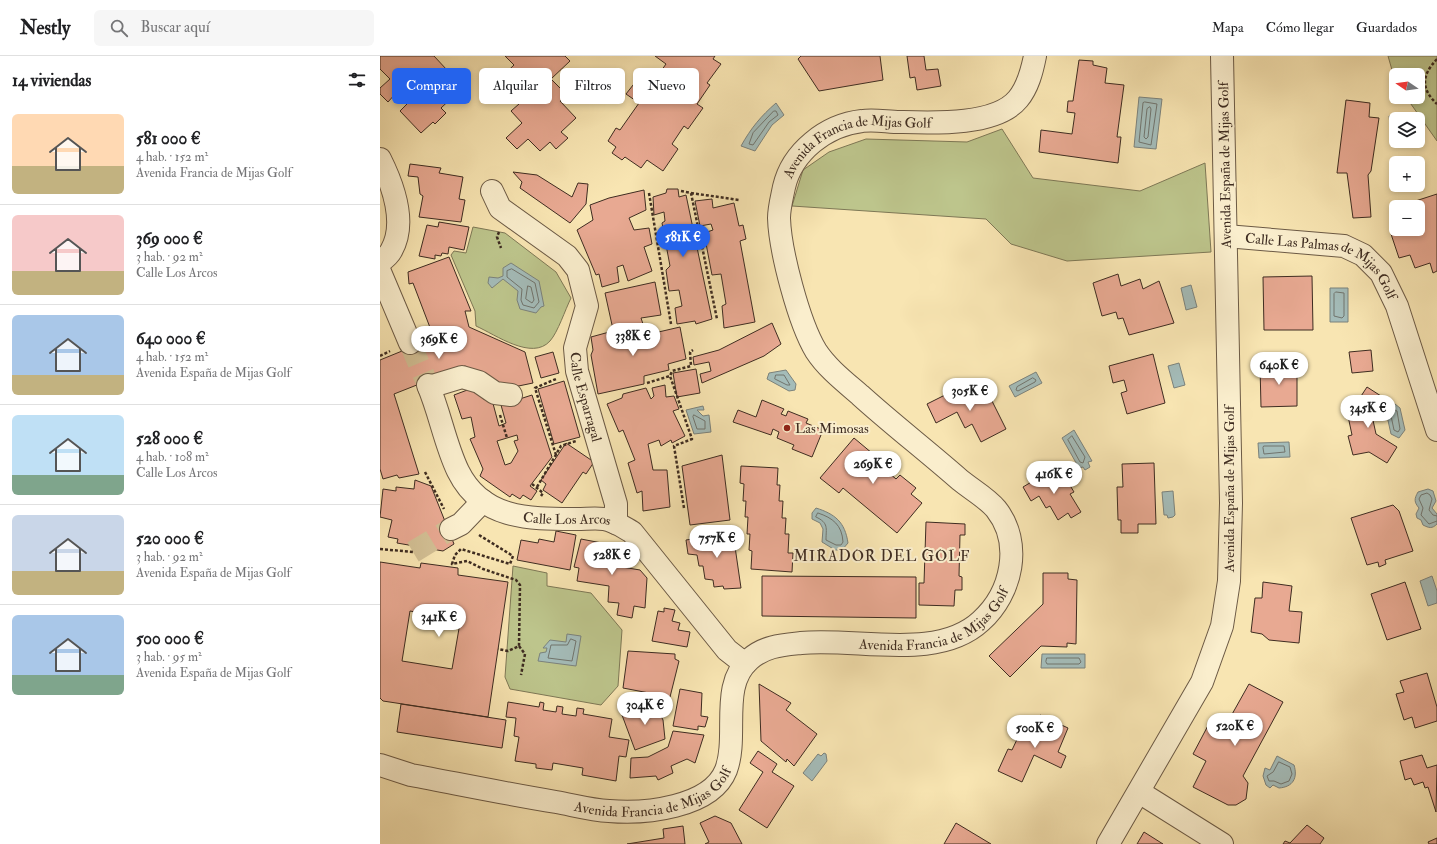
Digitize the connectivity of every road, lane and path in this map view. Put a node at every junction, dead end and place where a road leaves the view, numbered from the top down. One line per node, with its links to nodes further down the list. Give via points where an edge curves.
1 (1035, 56): 34 (street, Avenida Francia de Mijas Golf, via 1027,84 1016,102 994,114 970,121 862,121 839,127 818,138 802,151 785,182 779,215 784,255 801,318 816,352 834,372 884,416 995,509 1010,534 1012,556 1008,579 1001,595 982,620 966,632 938,642 909,645 823,641 783,645 765,650)
2 (1222, 56): 11 (street, Avenida España de Mijas Golf)
3 (1437, 59): 4 (path, via 1430,66 1425,78 1428,96)
4 (1437, 104)
5 (380, 159): 12 (street, via 397,205 398,232 391,252)
6 (492, 191): 28 (street, Calle Esparragal, via 500,208 567,256 578,270 587,306 575,348 577,371 616,504)
7 (682, 191): 9 (path)
8 (649, 193): 15 (path)
9 (691, 193): 10 (path); 14 (path)
10 (739, 200)
11 (1226, 236): 22 (street, Calle Las Palmas de Mijas Golf, via 1344,246 1364,255 1381,273 1397,306); 37 (street, Avenida España de Mijas Golf, via 1231,503 1229,581 1222,626 1202,682)
12 (380, 262)
13 (380, 272): 16 (street)
14 (717, 320)
15 (671, 324)
16 (410, 342)
17 (693, 350): 18 (path, via 690,352 691,366 672,371)
18 (670, 376): 19 (path); 27 (path, via 692,439 674,446)
19 (647, 383)
20 (535, 388): 24 (path)
21 (511, 395): 26 (street, Calle Los Arcos, via 495,392 479,382 462,377 428,386 458,471 471,491)
22 (1437, 430)
23 (566, 443): 24 (path)
24 (556, 455): 25 (path)
25 (537, 487)
26 (483, 501): 28 (street, Calle Los Arcos, via 501,511 531,519 603,519); 29 (street)
27 (684, 508)
28 (616, 523): 34 (street, Calle Los Arcos, via 632,532 727,650)
29 (456, 526): 32 (path, via 513,556 510,564 461,549 455,555 452,564 467,561 516,580 520,586)
30 (380, 549): 31 (path)
31 (413, 552)
32 (519, 646): 33 (path, via 508,651); 35 (path, via 525,654)
33 (498, 650)
34 (745, 664): 36 (street, Avenida Francia de Mijas Golf, via 737,680 732,703 732,741 726,772 710,791 684,804 645,811 608,811 411,775)
35 (522, 675)
36 (380, 765)
37 (1140, 792): 38 (street, Avenida España de Mijas Golf); 39 (street)
38 (1108, 844)
39 (1222, 844)

